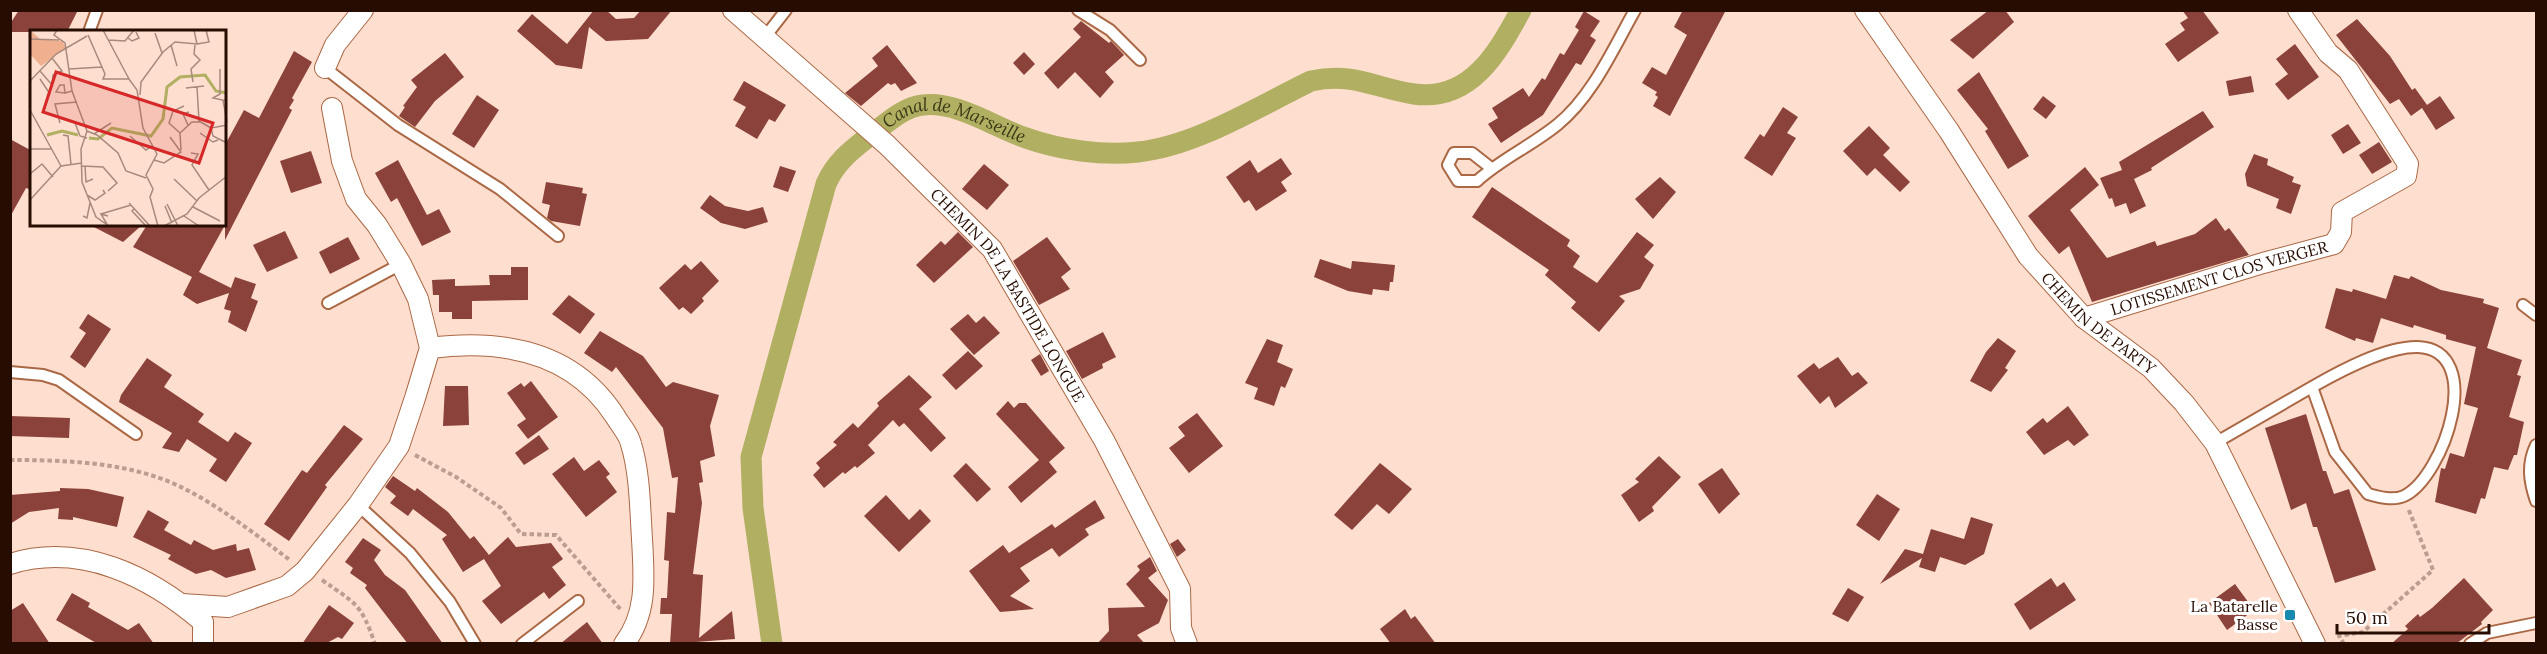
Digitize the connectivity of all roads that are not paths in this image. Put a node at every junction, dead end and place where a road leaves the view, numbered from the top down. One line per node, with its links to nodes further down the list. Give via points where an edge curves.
1 (97, 10): 9 (lane)
2 (363, 10): 12 (street, via 335,45)
3 (733, 10): 10 (street, CHEMIN DE LA BASTIDE LONGUE)
4 (786, 10): 10 (lane)
5 (1078, 10): 11 (lane, via 1110,30)
6 (1635, 10): 14 (lane, via 1588,91 1558,124)
7 (1865, 10): 20 (street, CHEMIN DE PARTY, via 1949,131 2028,256)
8 (2298, 10): 20 (street, LOTISSEMENT CLOS VERGER, via 2328,53 2348,70 2408,164 2406,176 2342,212 2341,232 2334,244)
9 (90, 30)
10 (765, 38): 37 (street, CHEMIN DE LA BASTIDE LONGUE, via 887,145 992,249 1104,440 1180,589 1181,628)
11 (1140, 60)
12 (325, 68): 15 (lane, via 398,125 500,189)
13 (332, 108): 16 (street, via 342,161 356,199)
14 (1491, 168)
15 (558, 236)
16 (401, 264): 17 (lane); 21 (street, via 418,299)
17 (328, 303)
18 (2523, 305): 19 (lane)
19 (2536, 315)
20 (2084, 318): 25 (street, CHEMIN DE PARTY, via 2151,368 2184,402)
21 (430, 348): 28 (street, via 399,446); 33 (street, via 462,344 514,348 556,362 603,398 631,442 640,504 645,592)
22 (10, 372): 24 (lane, via 60,380)
23 (2312, 387): 23 (lane, via 2335,452 2367,494 2387,499 2404,496 2424,479 2444,445 2455,404 2453,374 2440,355 2421,347 2395,349); 25 (lane)
24 (136, 434)
25 (2215, 443): 38 (street, CHEMIN DE PARTY)
26 (2536, 445): 27 (lane, via 2530,458 2530,483)
27 (2536, 501)
28 (358, 505): 31 (street, via 305,571 287,586 228,607); 35 (lane, via 410,553 450,602)
29 (10, 564): 31 (street, via 55,555 105,562)
30 (578, 601): 36 (lane)
31 (182, 604): 34 (street, via 203,622)
32 (2536, 622): 39 (lane, via 2487,633)
33 (630, 636)
34 (202, 644)
35 (475, 644)
36 (522, 644)
37 (1187, 644)
38 (2315, 644)
39 (2470, 644)

